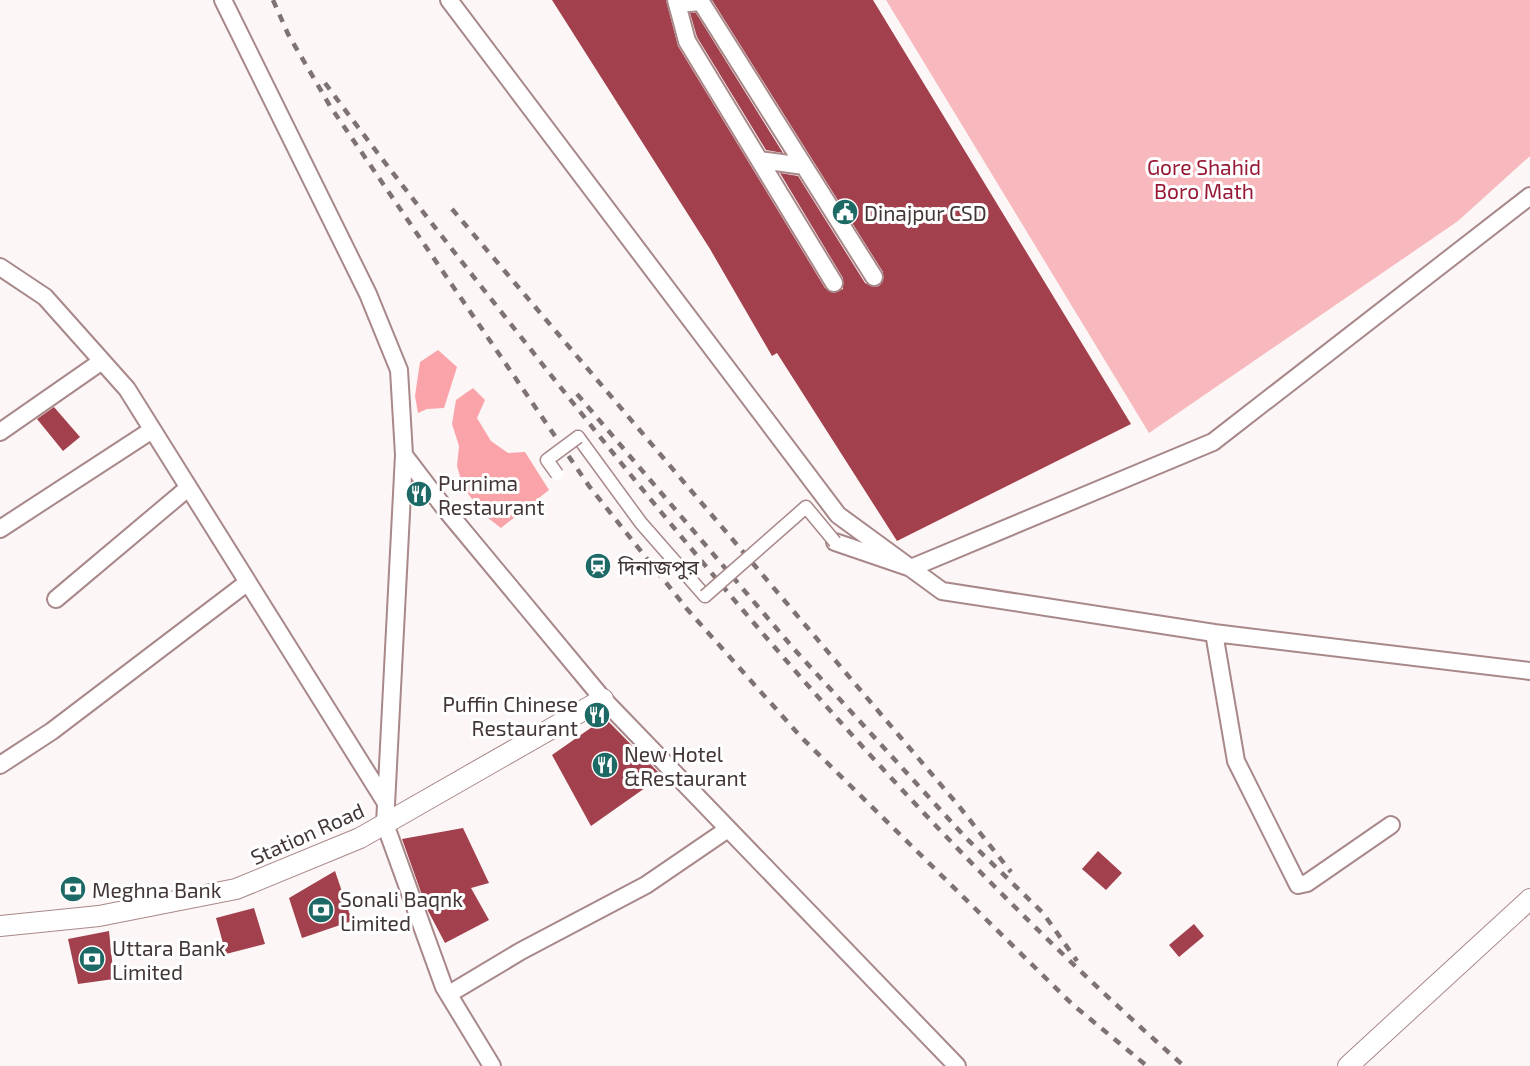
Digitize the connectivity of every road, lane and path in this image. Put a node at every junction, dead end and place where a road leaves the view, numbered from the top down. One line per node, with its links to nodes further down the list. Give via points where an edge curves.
1 (223, 0): 13 (street, via 368,294 399,370)
2 (449, 0): 18 (street, via 838,515)
3 (677, 2): 4 (street, via 687,40); 5 (street, via 701,2)
4 (760, 160): 5 (street); 9 (street)
5 (804, 166): 8 (street)
6 (1530, 196): 18 (street, via 1213,442)
7 (0, 267): 10 (street, via 45,297)
8 (874, 277)
9 (834, 283)
10 (102, 361): 11 (street, via 127,389); 12 (street)
11 (153, 430): 15 (street); 16 (street)
12 (0, 432)
13 (405, 454): 23 (street, via 446,510); 25 (street)
14 (557, 474): 17 (street, bridge, via 547,460 578,437 641,523 705,596 806,507)
15 (188, 488): 19 (street); 20 (street)
16 (0, 529)
17 (835, 542): 18 (street)
18 (911, 568): 21 (street, via 942,591)
19 (248, 582): 24 (street, via 52,731); 25 (street)
20 (56, 599)
21 (1214, 633): 22 (street); 27 (street, via 1236,761 1298,885)
22 (1530, 671)
23 (603, 699): 26 (street, Station Road); 28 (street)
24 (0, 765)
25 (386, 803): 26 (street)
26 (385, 824): 30 (street, Station Road, via 236,889 99,916); 31 (street)
27 (1391, 825)
28 (728, 829): 31 (street, via 646,885 520,951); 33 (street)
29 (1530, 899): 34 (street)
30 (0, 926)
31 (449, 994): 32 (street)
32 (492, 1066)
33 (957, 1066)
34 (1348, 1066)

